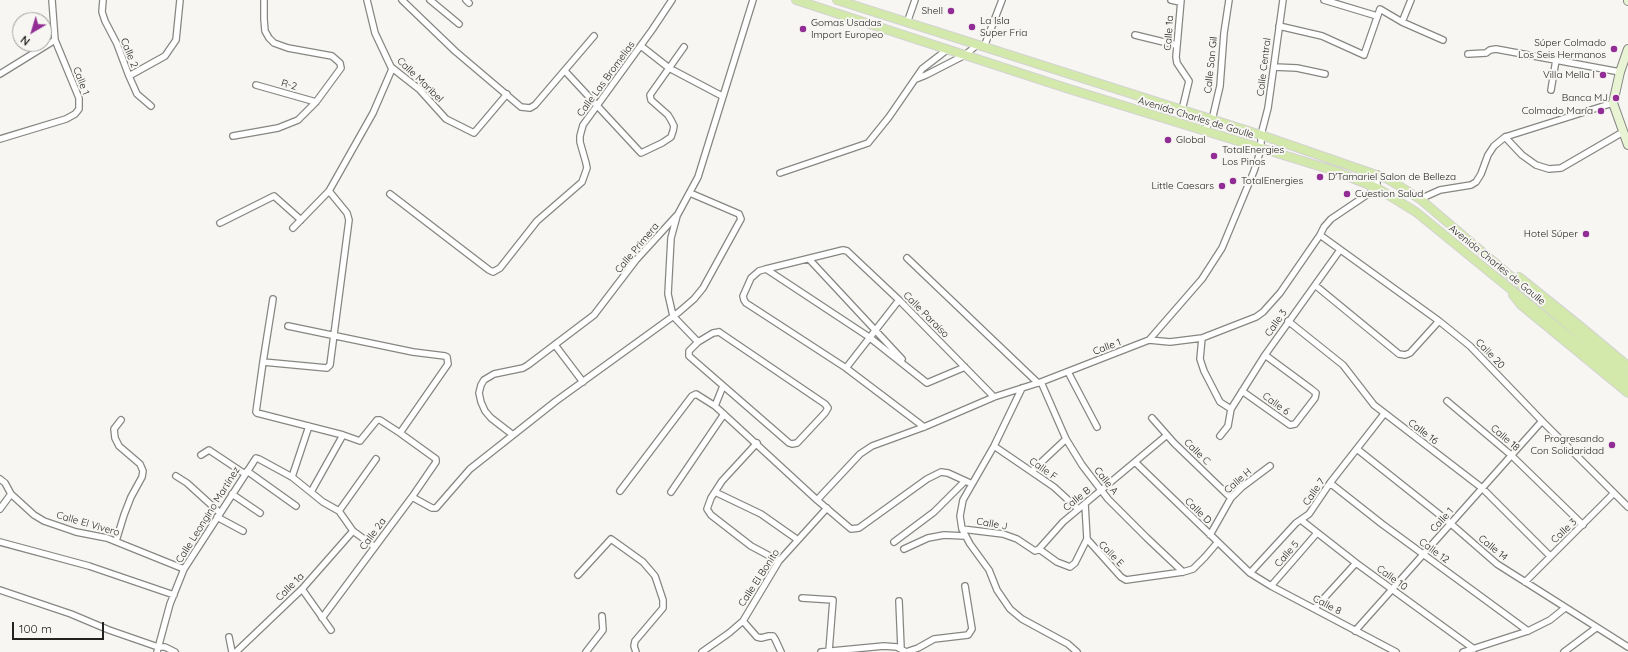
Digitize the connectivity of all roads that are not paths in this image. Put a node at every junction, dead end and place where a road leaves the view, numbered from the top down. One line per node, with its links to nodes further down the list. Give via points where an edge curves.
1 (52, 0): 27 (street, Calle 1)
2 (103, 0): 45 (street, Calle 2, via 102,12 105,21)
3 (180, 0): 45 (street, via 176,40 165,56)
4 (264, 0): 51 (street, via 265,31 274,43 332,56 340,63 341,68)
5 (367, 0): 40 (street, Calle Maribel, via 375,32)
6 (402, 0): 49 (street, via 455,51)
7 (430, 0): 23 (street)
8 (672, 0): 30 (street, Calle Las Bromelias)
9 (753, 0): 50 (street, Calle Primera)
10 (796, 0): 33 (main road, Avenida Charles de Gaulle)
11 (837, 0): 22 (main road, Avenida Charles de Gaulle)
12 (915, 0): 22 (street)
13 (1002, 0): 31 (street)
14 (1171, 0): 19 (street)
15 (1229, 0): 56 (street, Calle San Gil, via 1220,86)
16 (1283, 0): 24 (street, Calle Central)
17 (1327, 0): 20 (street)
18 (1411, 0): 21 (street)
19 (1180, 1): 29 (street, Calle 1a)
20 (1378, 16): 21 (street, via 1380,9); 24 (street, via 1364,55 1322,36)
21 (1402, 22): 28 (street)
22 (907, 23): 31 (main road, Avenida Charles de Gaulle)
23 (459, 24)
24 (1278, 26): 39 (street, Calle Central)
25 (1135, 35): 29 (street)
26 (594, 36): 41 (street)
27 (55, 40): 43 (street); 62 (street, Calle 1, via 80,98 79,109 66,119)
28 (1443, 40)
29 (1176, 45): 55 (street, Calle 1a, via 1177,63 1189,81)
30 (641, 46): 38 (street); 53 (street, Calle Las Bromelias)
31 (980, 46): 36 (street); 55 (main road, Avenida Charles de Gaulle)
32 (684, 47): 38 (street)
33 (948, 49): 36 (main road, Avenida Charles de Gaulle); 46 (street, via 922,69)
34 (1628, 49): 42 (street)
35 (1468, 54): 37 (street, via 1486,54 1496,49)
36 (965, 55): 46 (street); 57 (main road, Avenida Charles de Gaulle)
37 (1556, 60): 42 (street); 48 (street)
38 (669, 68): 50 (street); 53 (street, via 650,98 674,126 670,137 654,148 641,153)
39 (1274, 68): 44 (street, via 1297,68); 59 (street, Calle Central)
40 (392, 69): 49 (street, Calle Maribel, via 419,90 445,117 473,133 476,133); 68 (street, via 373,113)
41 (565, 71): 49 (street, via 530,108 522,107); 53 (street)
42 (1620, 72): 52 (street)
43 (0, 74)
44 (1326, 74)
45 (129, 76): 54 (street, Calle 2, via 137,94)
46 (916, 79): 65 (street, via 868,143)
47 (256, 85): 51 (street, R-2)
48 (1551, 90)
49 (507, 94)
50 (722, 96): 69 (street, Calle Primera, via 698,177)
51 (316, 102): 60 (street, via 290,125)
52 (1613, 103): 58 (street); 61 (street)
53 (597, 104): 70 (street, Calle Las Bromelias, via 583,125 580,136 586,163 582,182 537,221 500,268 493,272)
54 (151, 106)
55 (1182, 110): 56 (main road, Avenida Charles de Gaulle)
56 (1212, 120): 57 (street, Calle San Gil); 59 (main road, Avenida Charles de Gaulle)
57 (1204, 130): 64 (main road, Avenida Charles de Gaulle)
58 (1623, 132): 61 (street, via 1561,168 1549,169 1536,165 1522,155); 63 (street)
59 (1261, 135): 64 (street, Calle Central); 66 (main road, Avenida Charles de Gaulle)
60 (233, 136)
61 (1505, 136): 71 (street, via 1494,146 1476,182 1471,186 1440,190)
62 (0, 140)
63 (1628, 144)
64 (1261, 149): 67 (main road, Avenida Charles de Gaulle, via 1332,170); 93 (street, Calle Central, via 1222,248 1202,279)
65 (780, 173)
66 (1378, 174): 67 (street); 71 (main road, Avenida Charles de Gaulle)
67 (1377, 188): 76 (street, Calle 1, via 1332,219); 81 (main road, Avenida Charles de Gaulle, via 1416,212)
68 (328, 191): 73 (street); 90 (street, via 347,213 349,220)
69 (690, 193): 72 (street, Calle Primera); 85 (street, via 739,214 741,219 703,288)
70 (390, 194)
71 (1420, 199): 81 (main road, Avenida Charles de Gaulle)
72 (678, 214): 85 (street, via 668,269 668,294); 95 (street, Calle Primera, via 636,260 594,315)
73 (301, 220): 74 (street, via 274,196); 75 (street)
74 (220, 223)
75 (293, 228)
76 (1320, 235): 77 (street, Calle 20); 92 (street, Calle 1, via 1280,293 1263,312)
77 (1340, 250): 82 (street, Calle 3); 87 (street, Calle 20)
78 (907, 258): 105 (street)
79 (809, 259): 80 (street); 84 (street, Calle Paraíso, via 843,250 851,253); 89 (street)
80 (766, 269): 91 (street); 100 (street, via 751,278 743,296 744,300)
81 (1506, 278): 98 (main road, via 1518,277); 103 (main road, Avenida Charles de Gaulle); 106 (main road, Avenida Charles de Gaulle); 110 (main road, via 1521,305)
82 (1315, 285): 86 (street, Calle 3); 87 (street, via 1400,354 1410,353)
83 (273, 299): 97 (street)
84 (899, 300): 89 (street); 99 (street, Calle Paraíso)
85 (673, 316): 94 (street); 104 (street)
86 (1288, 321): 96 (street, Calle 3); 116 (street, Calle 16, via 1343,365)
87 (1439, 321): 119 (street, Calle 20, via 1470,346)
88 (288, 326): 90 (street)
89 (875, 329): 91 (street); 101 (street)
90 (333, 335): 97 (street, via 330,365 327,368); 123 (street, via 447,357 448,364)
91 (869, 337): 100 (street); 101 (street)
92 (1202, 338): 93 (street, Calle 1, via 1170,342); 114 (street, via 1200,358 1204,371 1220,402)
93 (1149, 340): 102 (street, Calle 1)
94 (698, 342): 107 (street, via 689,351 688,356); 107 (street, via 719,332 828,408 796,443 792,444)
95 (555, 344): 104 (street); 125 (street, Calle Primera, via 525,367 494,374 481,385 479,392 485,410 491,418)
96 (1265, 355): 109 (street, Calle 3); 109 (street, Calle 6, via 1316,393 1315,398 1295,424 1290,425)
97 (262, 362): 120 (street, via 256,412)
98 (1628, 366)
99 (965, 367): 101 (street, via 927,383); 111 (street, Calle Paraíso)
100 (846, 368): 121 (street)
101 (911, 370)
102 (1068, 372): 105 (street, Calle 1); 122 (street)
103 (1628, 376)
104 (583, 382): 125 (street)
105 (1040, 382): 108 (street, Calle 1); 128 (street, Calle A)
106 (1628, 385)
107 (723, 386): 113 (street)
108 (1022, 388): 111 (street, Calle 1); 130 (street)
109 (1242, 391): 114 (street, Calle 3)
110 (1628, 393)
111 (994, 397): 121 (street, Calle 1)
112 (1447, 401): 133 (street, Calle 18)
113 (715, 406): 115 (street); 146 (street, via 696,394 692,396)
114 (1231, 409): 127 (street, Calle 3, via 1228,426)
115 (724, 414): 129 (street); 149 (street)
116 (1384, 414): 131 (street, Calle 7); 145 (street, Calle 16)
117 (1152, 418): 126 (street, Calle C)
118 (121, 420): 177 (street, via 114,429 115,438 119,446 140,464 143,471)
119 (1542, 421): 133 (street, Calle 1); 151 (street, Calle 20)
120 (309, 426): 124 (street); 140 (street)
121 (924, 427): 156 (street, Calle 1, via 866,448)
122 (1097, 428)
123 (400, 432): 124 (street, via 378,420 360,441); 154 (street, Calle 2a, via 436,460)
124 (343, 435): 148 (street)
125 (514, 435): 154 (street, via 470,469 436,508)
126 (1167, 435): 135 (street, Calle B); 155 (street, Calle C)
127 (1220, 436)
128 (1066, 439): 137 (street); 147 (street, Calle A)
129 (757, 443): 150 (street); 156 (street)
130 (994, 446): 137 (street, Calle F); 144 (street)
131 (1357, 449): 143 (street, Calle 7); 167 (street, Calle 14)
132 (201, 455): 138 (street, via 209,450)
133 (1511, 455): 145 (street, Calle 1); 168 (street, Calle 18)
134 (376, 460): 163 (street)
135 (1135, 462): 147 (street, Calle B); 173 (street, Calle D)
136 (1270, 466): 155 (street, Calle H)
137 (1032, 471): 162 (street, Calle F)
138 (246, 473): 140 (street, Calle Leongino Martínez, via 256,458 259,458); 153 (street, Calle Leongino Martínez); 158 (street)
139 (176, 476): 165 (street, via 187,483)
140 (292, 477): 148 (street)
141 (0, 479): 152 (street, Calle El Vivero)
142 (965, 481): 144 (street); 160 (street, via 948,473 935,474 855,530); 179 (street, via 934,512)
143 (1330, 483): 166 (street, Calle 7, via 1309,514); 184 (street, Calle 12)
144 (972, 484): 169 (street, via 963,500 960,516)
145 (1482, 488): 167 (street, Calle 1); 185 (street, Calle 16)
146 (620, 490)
147 (1102, 491): 157 (street, Calle B); 189 (street, Calle A, via 1127,519)
148 (311, 492): 163 (street)
149 (671, 492)
150 (715, 492): 176 (street, via 761,514); 186 (street, via 708,503 707,509 711,515 751,546)
151 (1614, 493): 159 (street, Calle 20); 168 (street, Calle 3)
152 (11, 494): 161 (street); 177 (street, Calle El Vivero, via 44,521 76,532)
153 (232, 494): 164 (street); 165 (street, Calle Leongino Martínez)
154 (412, 497): 181 (street, Calle 2a)
155 (1231, 498): 173 (street, Calle H)
156 (817, 500): 160 (street)
157 (1085, 504): 162 (street, Calle B); 175 (street, Calle E)
158 (296, 506)
159 (1628, 507)
160 (827, 508): 176 (street, Calle El Bonito)
161 (0, 509)
162 (1078, 509): 183 (street, Calle B)
163 (339, 511): 171 (street)
164 (260, 513)
165 (219, 515): 170 (street); 188 (street, Calle Leongino Martínez)
166 (1301, 520): 172 (street, Calle 10); 190 (street, Calle 7)
167 (1450, 523): 184 (street, Calle 1); 192 (street, Calle 14, via 1497,564)
168 (1583, 525): 185 (street, Calle 3)
169 (962, 529): 174 (street); 183 (street, Calle J, via 1003,534 1032,549)
170 (243, 531)
171 (353, 531): 181 (street); 195 (street, Calle 1a)
172 (1317, 533): 187 (street, Calle 10); 194 (street, Calle 5)
173 (1210, 535): 180 (street, Calle D)
174 (965, 536): 182 (street, via 944,535 928,538); 224 (street, via 990,570 997,590 1010,610)
175 (1086, 539): 183 (street, Calle J, via 1075,563 1070,567 1056,562); 189 (street, Calle E, via 1126,580)
176 (798, 540): 186 (street, Calle El Bonito)
177 (116, 541): 188 (street, Calle El Vivero)
178 (0, 542): 198 (street, via 89,566)
179 (894, 542)
180 (1217, 543): 189 (street, via 1193,569); 190 (street, Calle D)
181 (375, 547): 204 (street, Calle 2a)
182 (904, 549)
183 (1039, 549)
184 (1423, 554): 196 (street, Calle 1); 209 (street, Calle 12)
185 (1550, 556): 192 (street, Calle 3)
186 (779, 561): 205 (street, Calle El Bonito)
187 (1356, 563): 196 (street, Calle 10); 201 (street)
188 (184, 569): 198 (street, Calle Leongino Martínez)
189 (1183, 572)
190 (1250, 573): 194 (street, Calle 8)
191 (578, 575): 220 (street, via 611,540 642,562 655,576 663,600 662,608 635,641)
192 (1525, 582): 202 (street, Calle 14)
193 (965, 586): 215 (street, via 972,629 968,635 934,639 918,648)
194 (1271, 586): 201 (street, Calle 8)
195 (302, 588): 204 (street); 218 (street, Calle 1a)
196 (1392, 589): 208 (street, Calle 1); 213 (street, Calle 10)
197 (0, 590): 212 (street)
198 (174, 595): 212 (street, Calle Leongino Martínez)
199 (802, 598): 214 (street, via 833,600)
200 (899, 601): 215 (street)
201 (1315, 608): 208 (street, Calle 8)
202 (1565, 608): 206 (street, Calle 14); 209 (street, via 1550,620)
203 (602, 616): 219 (street, via 603,630)
204 (322, 618): 207 (street)
205 (743, 621): 221 (street, Calle El Bonito); 222 (street, via 757,637 773,636)
206 (1596, 628): 211 (street, Calle 14); 227 (street)
207 (331, 630)
208 (1356, 630): 225 (street, Calle 8)
209 (1528, 631): 213 (street)
210 (229, 636): 217 (street)
211 (1628, 648)
212 (157, 649): 216 (street, via 165,646)
213 (1474, 649): 226 (street)
214 (830, 651): 215 (street, via 884,646); 223 (street)
215 (905, 651)
216 (175, 652)
217 (232, 652)
218 (236, 652)
219 (586, 652)
220 (636, 652)
221 (704, 652)
222 (781, 652)
223 (821, 652)
224 (1077, 652)
225 (1396, 652)
226 (1463, 652)
227 (1564, 652)

